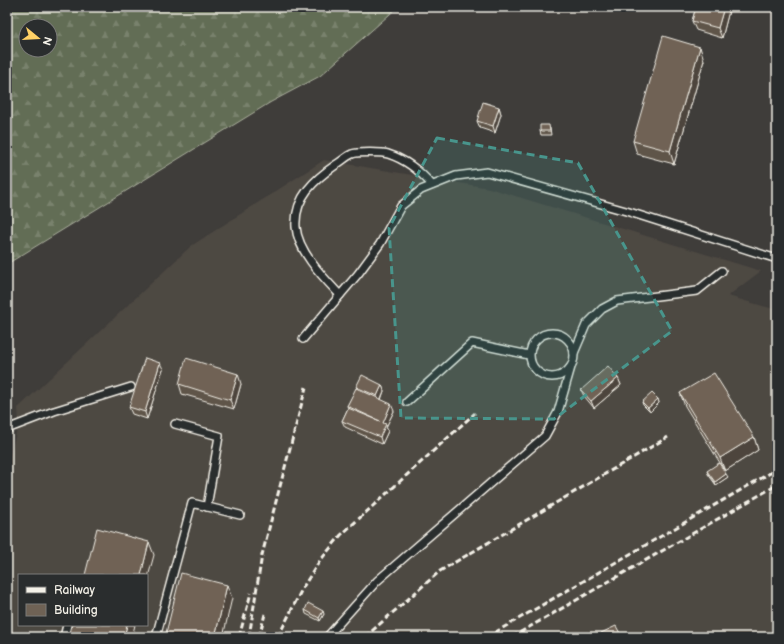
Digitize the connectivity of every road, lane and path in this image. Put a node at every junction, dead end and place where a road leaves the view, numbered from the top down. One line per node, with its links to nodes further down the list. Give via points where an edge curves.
1 (432, 185): 2 (lane, via 456,176 487,172 626,210); 4 (lane, via 401,206 380,244); 4 (lane, via 418,169 387,153 353,153 321,175 304,193 298,208 296,228 315,268)
2 (777, 259)
3 (722, 271): 6 (lane, via 697,291 617,301 602,309 586,325)
4 (340, 295): 5 (lane)
5 (303, 339)
6 (574, 353): 7 (lane, via 568,340 562,335 548,333 535,341); 8 (lane)
7 (529, 355): 8 (lane, via 534,369 546,377 560,376); 10 (lane, via 472,343)
8 (571, 367): 18 (lane, via 558,412 545,436 377,581)
9 (131, 387): 12 (lane)
10 (408, 402)
11 (175, 424): 13 (lane, via 219,436)
12 (7, 429)
13 (207, 507): 14 (lane); 17 (lane, via 192,503)
14 (240, 516)
15 (67, 626): 16 (lane)
16 (64, 637)
17 (156, 637)
18 (327, 637)

